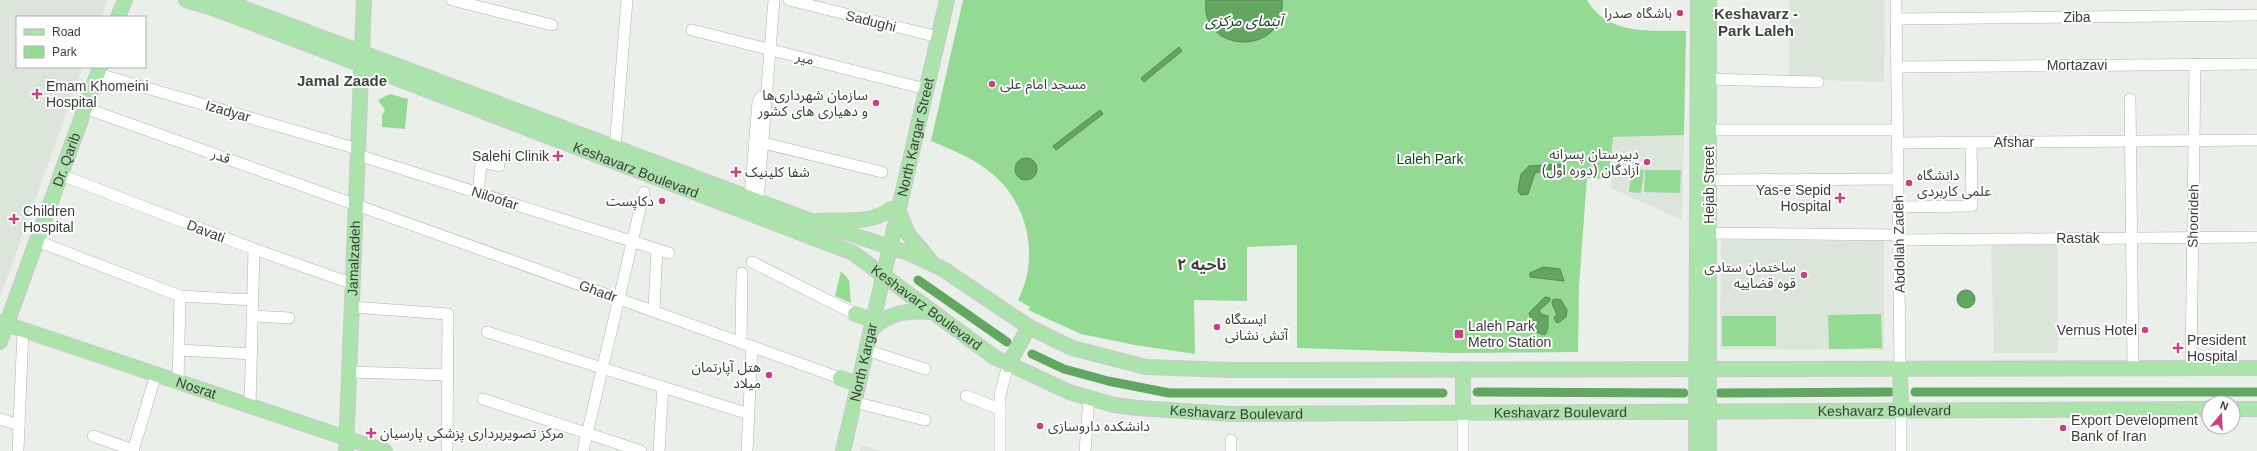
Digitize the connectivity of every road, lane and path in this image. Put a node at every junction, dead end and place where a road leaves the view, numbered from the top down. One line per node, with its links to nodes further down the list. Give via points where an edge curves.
1 (125, 0): 14 (main road)
2 (186, 0): 22 (main road, Keshavarz Boulevard)
3 (222, 0): 22 (main road, Keshavarz Boulevard)
4 (364, 0): 22 (main road, Jamalzadeh)
5 (452, 0): 17 (street)
6 (627, 0): 40 (street)
7 (774, 0): 20 (street)
8 (789, 0): 19 (street, Sadughi)
9 (938, 0): 19 (main road)
10 (947, 0): 19 (main road)
11 (1698, 0): 21 (main road, Hejab Street)
12 (1709, 0): 21 (main road, Hejab Street)
13 (1896, 0): 16 (street, Abdollah Zadeh)
14 (118, 16)
15 (2257, 16): 16 (street, Ziba)
16 (1896, 19): 25 (street, Abdollah Zadeh)
17 (552, 25)
18 (692, 30): 20 (street, میر)
19 (934, 36): 29 (main road, North Kargar Street)
20 (770, 49): 29 (street, میر); 35 (street)
21 (1704, 52): 27 (main road, Hejab Street); 46 (main road, Hejab Street)
22 (362, 59): 40 (main road, Keshavarz Boulevard); 41 (main road, Jamalzadeh); 68 (main road, Keshavarz Boulevard, via 853,253)
23 (2195, 64): 24 (street, Mortazavi); 25 (street, Mortazavi); 37 (street, Shoorideh)
24 (2257, 64)
25 (1897, 67): 33 (street, Abdollah Zadeh)
26 (99, 70): 31 (main road, Dr. Qarib); 41 (street, Izadyar)
27 (1709, 79): 28 (street); 32 (main road, Hejab Street)
28 (1818, 82)
29 (922, 88): 52 (main road, North Kargar Street)
30 (2130, 100): 36 (street)
31 (85, 108): 44 (main road, Dr. Qarib); 50 (street, قدر)
32 (1709, 130): 33 (street); 46 (main road, Hejab Street)
33 (1897, 130): 39 (street, Abdollah Zadeh)
34 (2257, 140): 37 (street, Afshar)
35 (759, 141): 43 (street); 49 (street)
36 (2131, 141): 37 (street, Afshar); 38 (street, Afshar); 57 (street)
37 (2194, 141): 58 (street, Shoorideh)
38 (1971, 142): 39 (street, Afshar); 51 (street, via 1972,206)
39 (1898, 143): 45 (street, Abdollah Zadeh)
40 (616, 149): 49 (main road, Keshavarz Boulevard)
41 (358, 152): 48 (street, Niloofar); 50 (main road, Jamalzadeh)
42 (499, 166): 48 (street, via 484,162 481,164)
43 (882, 172)
44 (61, 175): 59 (main road, Dr. Qarib); 62 (street, Davati)
45 (1898, 179): 46 (street); 51 (street, Abdollah Zadeh)
46 (1703, 180): 54 (main road, Hejab Street)
47 (644, 192): 60 (street)
48 (478, 193): 60 (street, Niloofar)
49 (754, 200): 53 (main road, Keshavarz Boulevard)
50 (356, 204): 69 (main road, Jamalzadeh); 71 (street, Ghadr)
51 (1898, 206): 55 (street, Abdollah Zadeh)
52 (895, 210): 53 (main road, via 869,220); 61 (main road, North Kargar Street); 66 (main road, via 911,239)
53 (811, 222): 61 (main road, Keshavarz Boulevard)
54 (1703, 233): 55 (street, Rastak); 96 (main road, Hejab Street)
55 (1899, 237): 57 (street, Rastak); 97 (street, Abdollah Zadeh)
56 (2257, 237): 58 (street, Rastak)
57 (2132, 238): 58 (street, Rastak); 92 (street)
58 (2193, 238): 93 (street, Shoorideh)
59 (37, 241): 70 (street); 79 (main road, Dr. Qarib)
60 (632, 242): 63 (street, Niloofar); 71 (street)
61 (886, 247): 66 (main road, Keshavarz Boulevard); 68 (main road, North Kargar Street)
62 (254, 249): 69 (street, Davati); 72 (street)
63 (657, 250): 64 (street, Niloofar); 74 (street)
64 (669, 253)
65 (752, 262): 76 (street)
66 (934, 264): 81 (main road, Keshavarz Boulevard)
67 (742, 273): 85 (street)
68 (883, 274): 75 (main road, Keshavarz Boulevard); 80 (main road, North Kargar)
69 (353, 284): 73 (main road, Jamalzadeh)
70 (180, 296): 72 (street); 87 (street)
71 (619, 298): 74 (street, Ghadr); 91 (street)
72 (253, 300): 77 (street)
73 (352, 307): 99 (main road, Jamalzadeh); 101 (street, via 446,313 449,318)
74 (654, 311): 85 (street, Ghadr)
75 (933, 312): 80 (main road, via 915,310 894,314); 90 (main road, Keshavarz Boulevard, via 994,358)
76 (855, 314): 80 (main road)
77 (252, 316): 78 (street); 89 (street)
78 (289, 318)
79 (3, 323): 82 (main road, Nosrat); 84 (main road, Dr. Qarib)
80 (872, 325): 88 (main road, North Kargar)
81 (1029, 327): 90 (main road); 98 (main road, Keshavarz Boulevard, via 1060,343 1102,357 1165,369)
82 (23, 330): 100 (main road, Nosrat); 121 (street)
83 (487, 332): 91 (street)
84 (0, 342)
85 (741, 342): 86 (street, Ghadr)
86 (752, 346): 102 (street, Ghadr); 118 (street)
87 (179, 350): 89 (street); 103 (street)
88 (866, 350): 95 (street); 104 (main road, North Kargar)
89 (252, 354): 110 (street)
90 (1008, 365): 107 (main road, Keshavarz Boulevard); 111 (street, via 1000,395)
91 (603, 368): 105 (street); 122 (street)
92 (2133, 368): 93 (main road, Keshavarz Boulevard); 97 (main road, Keshavarz Boulevard)
93 (2191, 368): 94 (main road, Keshavarz Boulevard)
94 (2257, 368)
95 (925, 369)
96 (1702, 369): 97 (main road, Keshavarz Boulevard); 98 (main road, Keshavarz Boulevard); 116 (main road, Hejab Street)
97 (1900, 369): 115 (main road)
98 (1463, 370): 117 (main road)
99 (349, 372): 101 (street); 124 (main road, Jamalzadeh)
100 (156, 374): 103 (main road, Nosrat); 126 (street)
101 (448, 375): 128 (street)
102 (840, 378): 104 (main road)
103 (178, 382): 110 (main road, Nosrat)
104 (858, 384): 109 (main road, North Kargar)
105 (663, 387): 118 (street); 131 (street)
106 (966, 396): 111 (street)
107 (1089, 398): 117 (main road, Keshavarz Boulevard, via 1137,408 1197,413); 135 (street)
108 (483, 399): 122 (street)
109 (854, 402): 120 (street); 133 (main road, North Kargar)
110 (250, 406): 124 (main road, Nosrat)
111 (1000, 409): 134 (street)
112 (2201, 409): 115 (main road, Keshavarz Boulevard)
113 (2241, 409): 114 (main road)
114 (2257, 409)
115 (1901, 410): 116 (main road, Keshavarz Boulevard); 139 (street)
116 (1702, 411): 117 (main road, Keshavarz Boulevard); 137 (main road); 138 (main road)
117 (1463, 412): 136 (street)
118 (749, 414): 132 (street)
119 (0, 419): 121 (street)
120 (925, 420)
121 (19, 425): 125 (street)
122 (587, 433): 129 (street); 130 (street)
123 (93, 436): 126 (street)
124 (346, 444): 127 (main road, Nosrat)
125 (18, 451)
126 (133, 451)
127 (385, 451)
128 (446, 451)
129 (583, 451)
130 (641, 451)
131 (659, 451)
132 (747, 451)
133 (843, 451)
134 (1000, 451)
135 (1085, 451)
136 (1463, 451)
137 (1696, 451)
138 (1709, 451)
139 (1901, 451)

